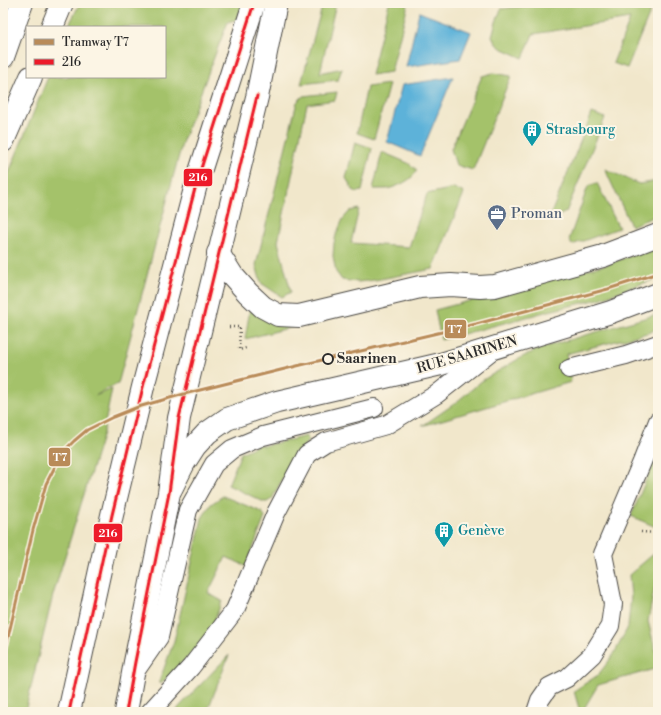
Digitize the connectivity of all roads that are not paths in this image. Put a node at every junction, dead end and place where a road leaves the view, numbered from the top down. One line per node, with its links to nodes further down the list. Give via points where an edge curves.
1 (22, 3): 6 (main road)
2 (62, 3): 5 (main road)
3 (254, 3): 19 (main road, via 197,181 143,387)
4 (276, 3): 10 (main road, via 257,97)
5 (52, 26)
6 (3, 57)
7 (30, 78): 8 (main road)
8 (3, 141)
9 (658, 236): 10 (main road, via 603,256 495,286 420,287 299,316 278,315 263,307 232,275)
10 (218, 253): 17 (main road, via 179,418)
11 (658, 294): 13 (main road, RUE SAARINEN, via 611,312)
12 (658, 344): 14 (lane)
13 (495, 347): 17 (main road, RUE SAARINEN, via 441,364 277,402 227,419 207,433 195,446); 21 (lane, via 437,394 386,425 326,442 307,454 276,513 235,610 191,667)
14 (569, 369)
15 (374, 408): 18 (lane, via 263,436 232,449 214,464 188,510 160,637)
16 (658, 421): 22 (lane, via 603,554 612,604 610,626 592,655 567,678 549,687)
17 (169, 493): 18 (main road)
18 (132, 675): 20 (main road)
19 (69, 712)
20 (126, 712)
21 (150, 712)
22 (536, 712)

